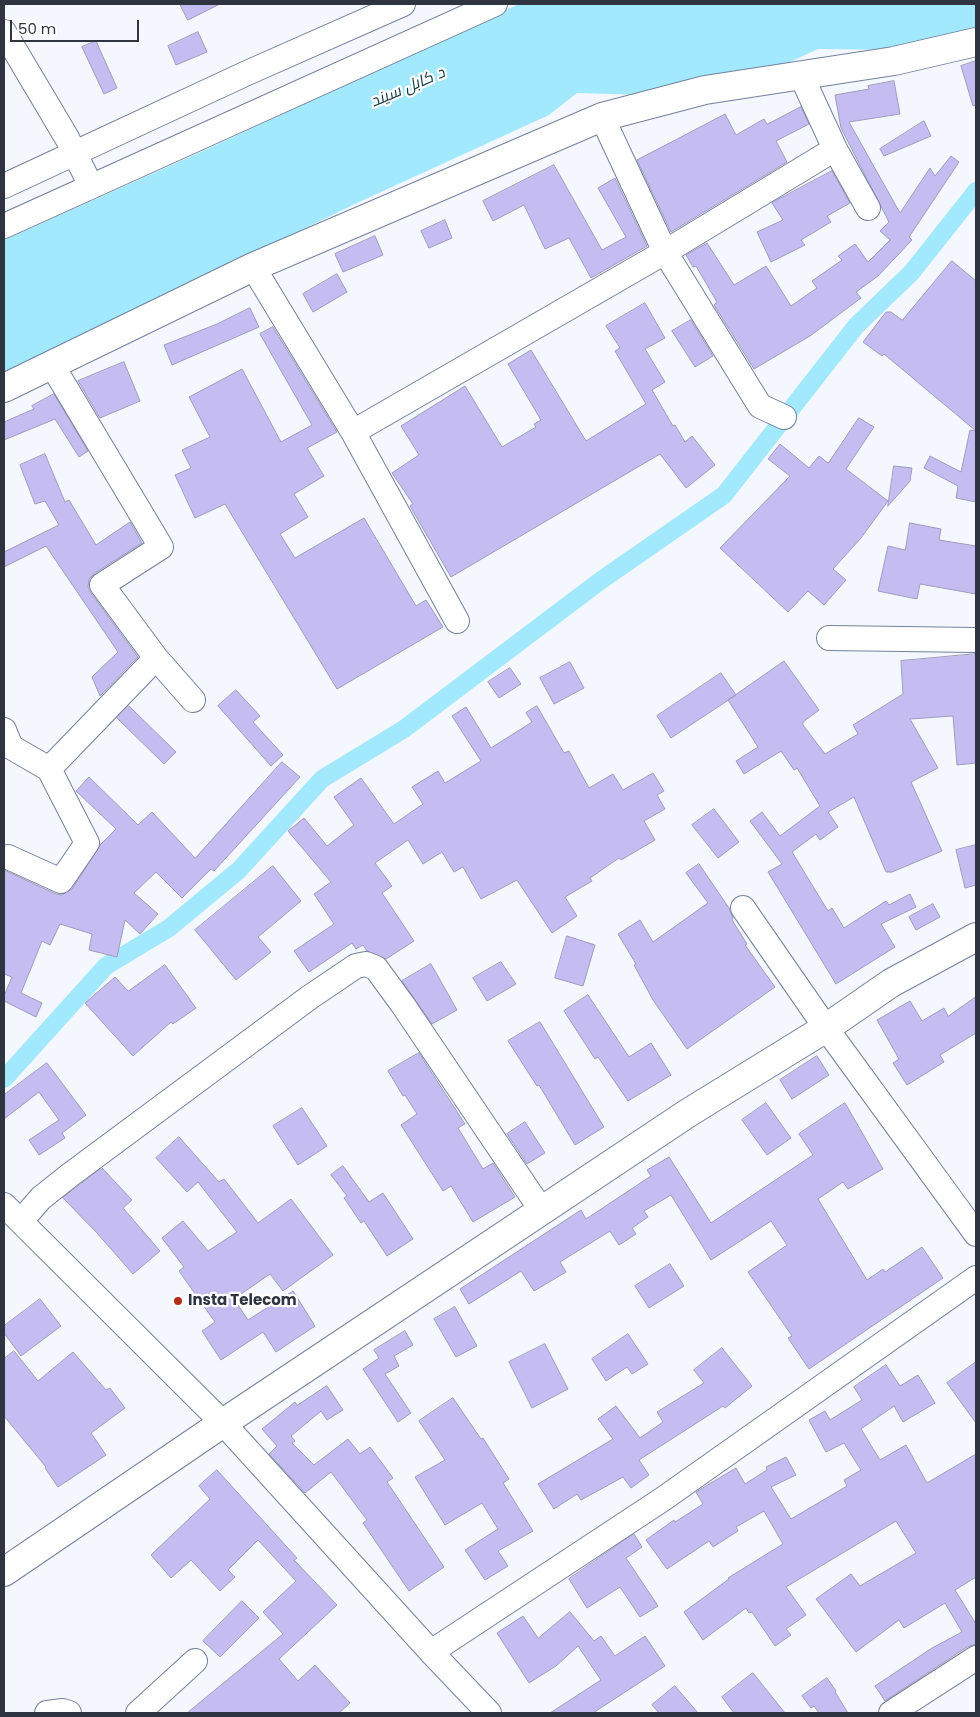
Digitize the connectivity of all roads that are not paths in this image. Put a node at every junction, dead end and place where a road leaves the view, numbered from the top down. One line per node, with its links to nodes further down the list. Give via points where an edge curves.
1 (403, 4): 8 (street)
2 (495, 4): 10 (street)
3 (4, 32): 8 (street)
4 (976, 42): 5 (main road, via 894,61)
5 (801, 75): 6 (main road, via 705,90); 7 (street)
6 (602, 117): 13 (street); 14 (main road)
7 (835, 149): 11 (street); 13 (street)
8 (75, 154): 9 (street); 10 (street)
9 (4, 186)
10 (91, 186): 12 (street)
11 (868, 208)
12 (4, 226)
13 (665, 252): 17 (street, via 760,406); 18 (street)
14 (253, 267): 15 (main road); 18 (street)
15 (52, 365): 16 (main road); 22 (street, via 161,547 102,585)
16 (4, 388)
17 (784, 417)
18 (353, 432): 19 (street)
19 (457, 621)
20 (829, 638): 21 (street)
21 (976, 640)
22 (156, 658): 23 (street); 25 (street)
23 (193, 700)
24 (6, 742): 25 (street)
25 (49, 768): 26 (street, via 87,842 61,882)
26 (8, 857)
27 (743, 908): 29 (street)
28 (976, 937): 29 (main road, via 891,983)
29 (826, 1028): 31 (main road, via 688,1113); 33 (street)
30 (4, 1205): 32 (street)
31 (542, 1211): 32 (street, via 403,1005 376,968 366,964 356,966 310,996 70,1175); 35 (main road)
32 (21, 1221): 35 (street)
33 (976, 1234)
34 (976, 1278): 37 (street, via 663,1499)
35 (223, 1423): 36 (main road); 37 (street)
36 (4, 1572)
37 (431, 1652): 43 (street)
38 (976, 1658): 44 (street)
39 (195, 1661): 42 (street)
40 (47, 1713): 41 (street)
41 (69, 1713)
42 (138, 1713)
43 (489, 1713)
44 (891, 1713)

